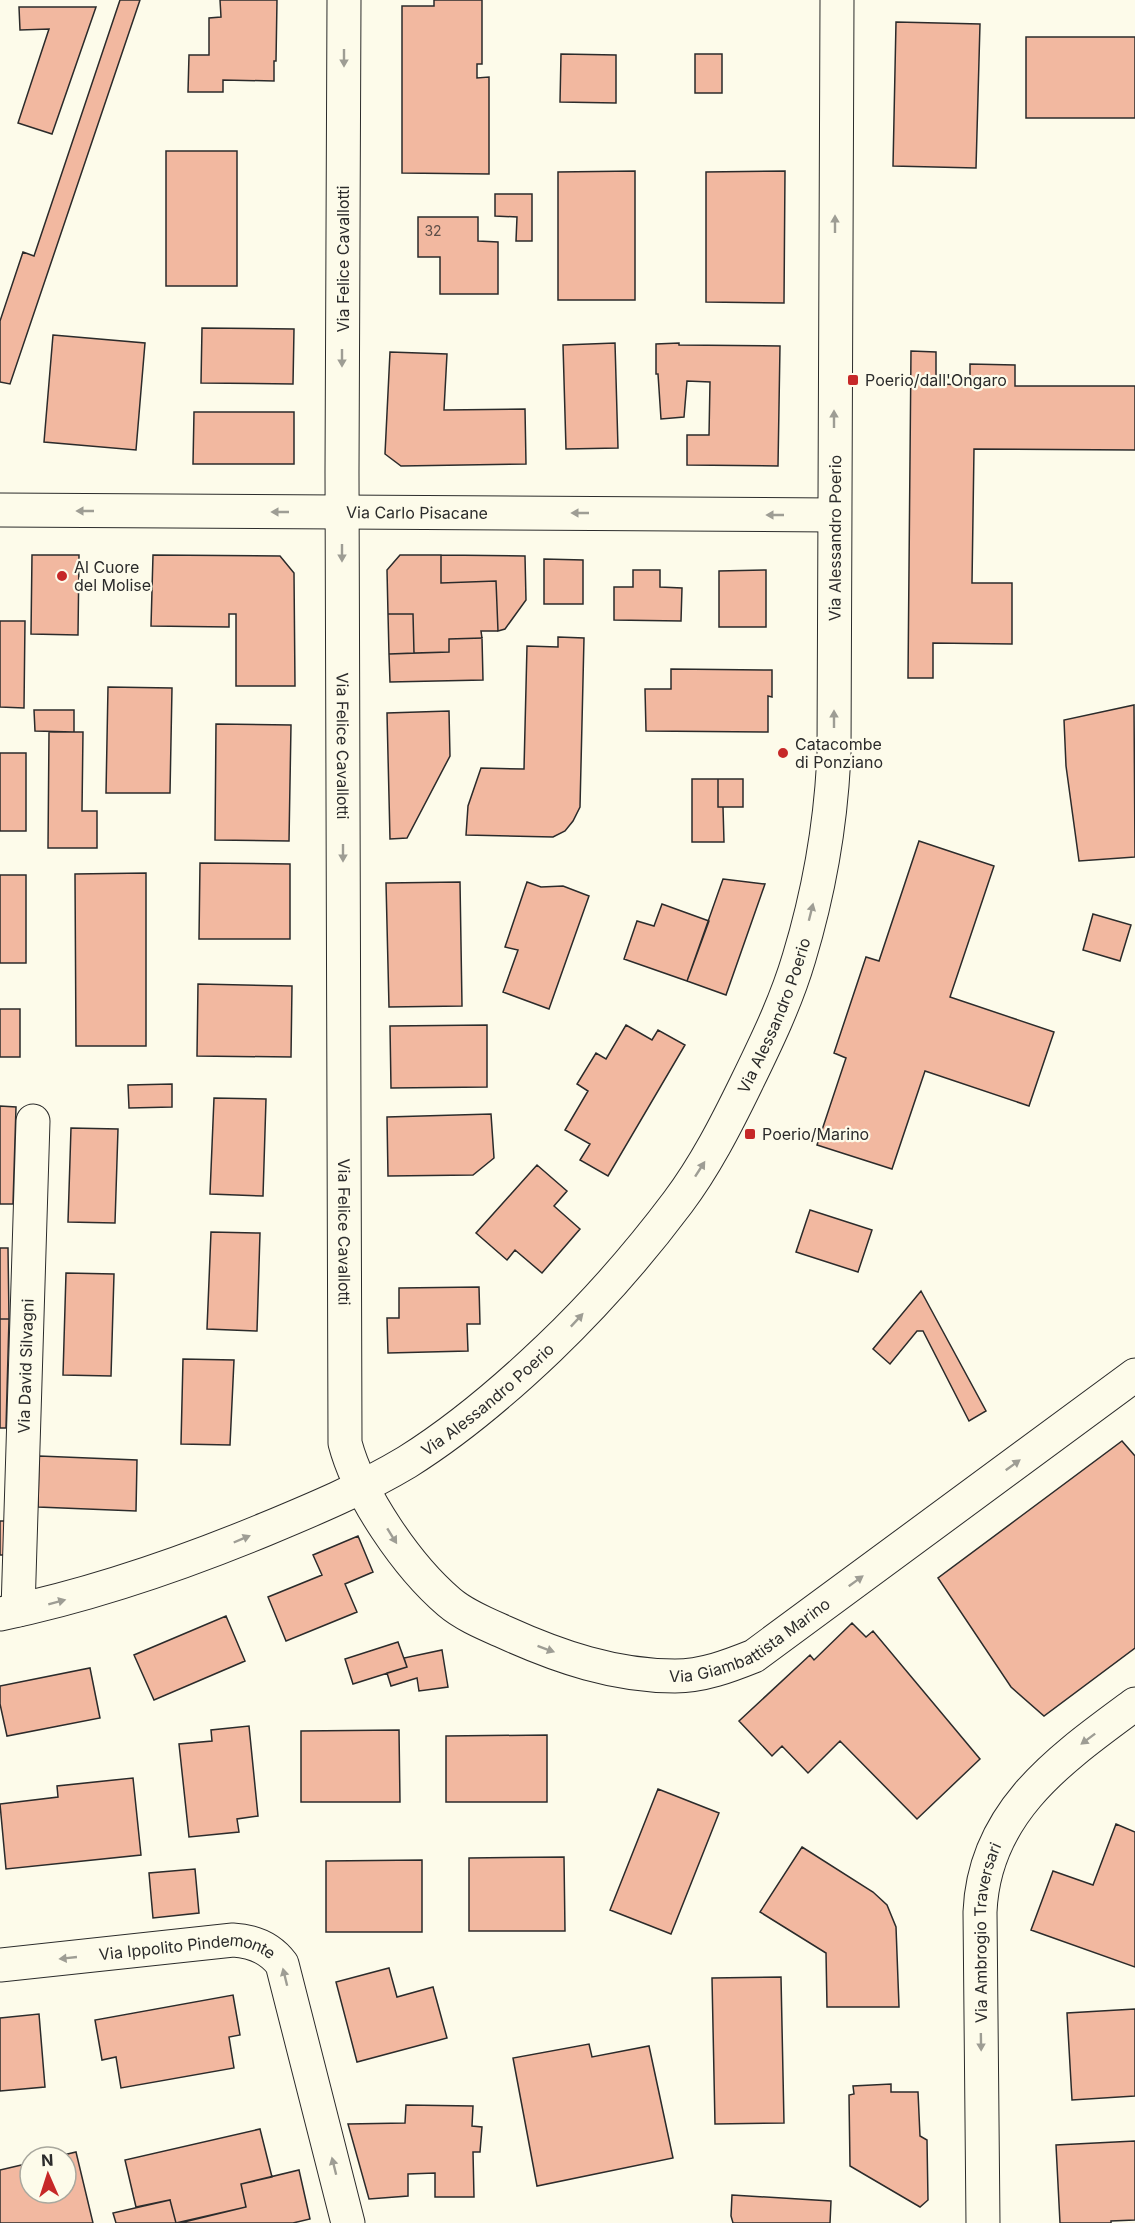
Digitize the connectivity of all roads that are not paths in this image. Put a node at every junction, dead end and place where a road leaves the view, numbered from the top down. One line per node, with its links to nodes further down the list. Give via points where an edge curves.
1 (344, 0): 4 (street, Via Felice Cavallotti, one-way to 4)
2 (837, 0): 5 (street, Via Alessandro Poerio, one-way to 2)
3 (0, 510): 4 (street, Via Carlo Pisacane, one-way to 3)
4 (342, 512): 5 (street, Via Carlo Pisacane, one-way to 4); 8 (street, Via Felice Cavallotti, one-way to 8, via 345,1443)
5 (833, 515): 8 (street, Via Alessandro Poerio, one-way to 5, via 462,1424 511,1384 627,1266 703,1165 765,1044 801,950 830,805 834,754)
6 (33, 1121): 9 (street, Via David Silvagni)
7 (1135, 1375): 8 (street, Via Giambattista Marino, one-way to 7, via 402,1552 426,1580 450,1603 489,1625 599,1667 677,1677 706,1673 754,1656)
8 (362, 1486): 9 (street, Via Alessandro Poerio, one-way to 8, via 147,1575 324,1505)
9 (9, 1612)
10 (1135, 1704): 13 (street, Via Ambrogio Traversari, one-way to 13, via 1067,1755 1031,1789 1004,1829 986,1870 980,1912)
11 (0, 1965): 12 (street, Via Ippolito Pindemonte, one-way to 11, via 282,1964 272,1953 233,1940)
12 (348, 2223)
13 (983, 2223)

